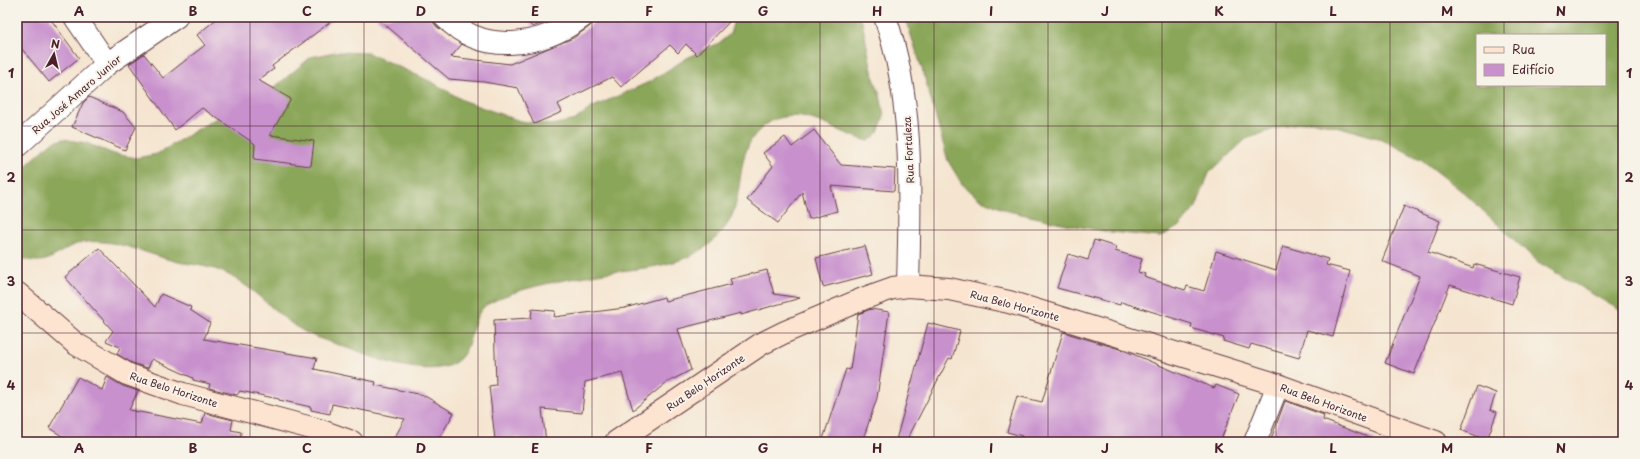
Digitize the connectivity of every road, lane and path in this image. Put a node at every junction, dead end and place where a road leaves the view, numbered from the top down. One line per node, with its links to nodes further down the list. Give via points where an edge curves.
1 (75, 17): 6 (street)
2 (176, 17): 6 (street, Rua José Amaro Junior)
3 (446, 17): 4 (street, via 460,30 473,36 510,44 548,36)
4 (582, 17)
5 (885, 17): 8 (street, Rua Fortaleza, via 899,70 906,111 910,176)
6 (107, 64): 7 (street, Rua José Amaro Junior)
7 (17, 146)
8 (908, 286): 10 (street, Rua Belo Horizonte, via 949,289 1009,302); 12 (street, Rua Belo Horizonte, via 893,288 865,298 761,344)
9 (17, 293): 11 (street, Rua Belo Horizonte, via 76,344 127,374 164,388 252,414 319,430)
10 (1278, 385): 13 (street); 14 (street, Rua Belo Horizonte)
11 (352, 442)
12 (616, 442)
13 (1255, 442)
14 (1436, 442)

